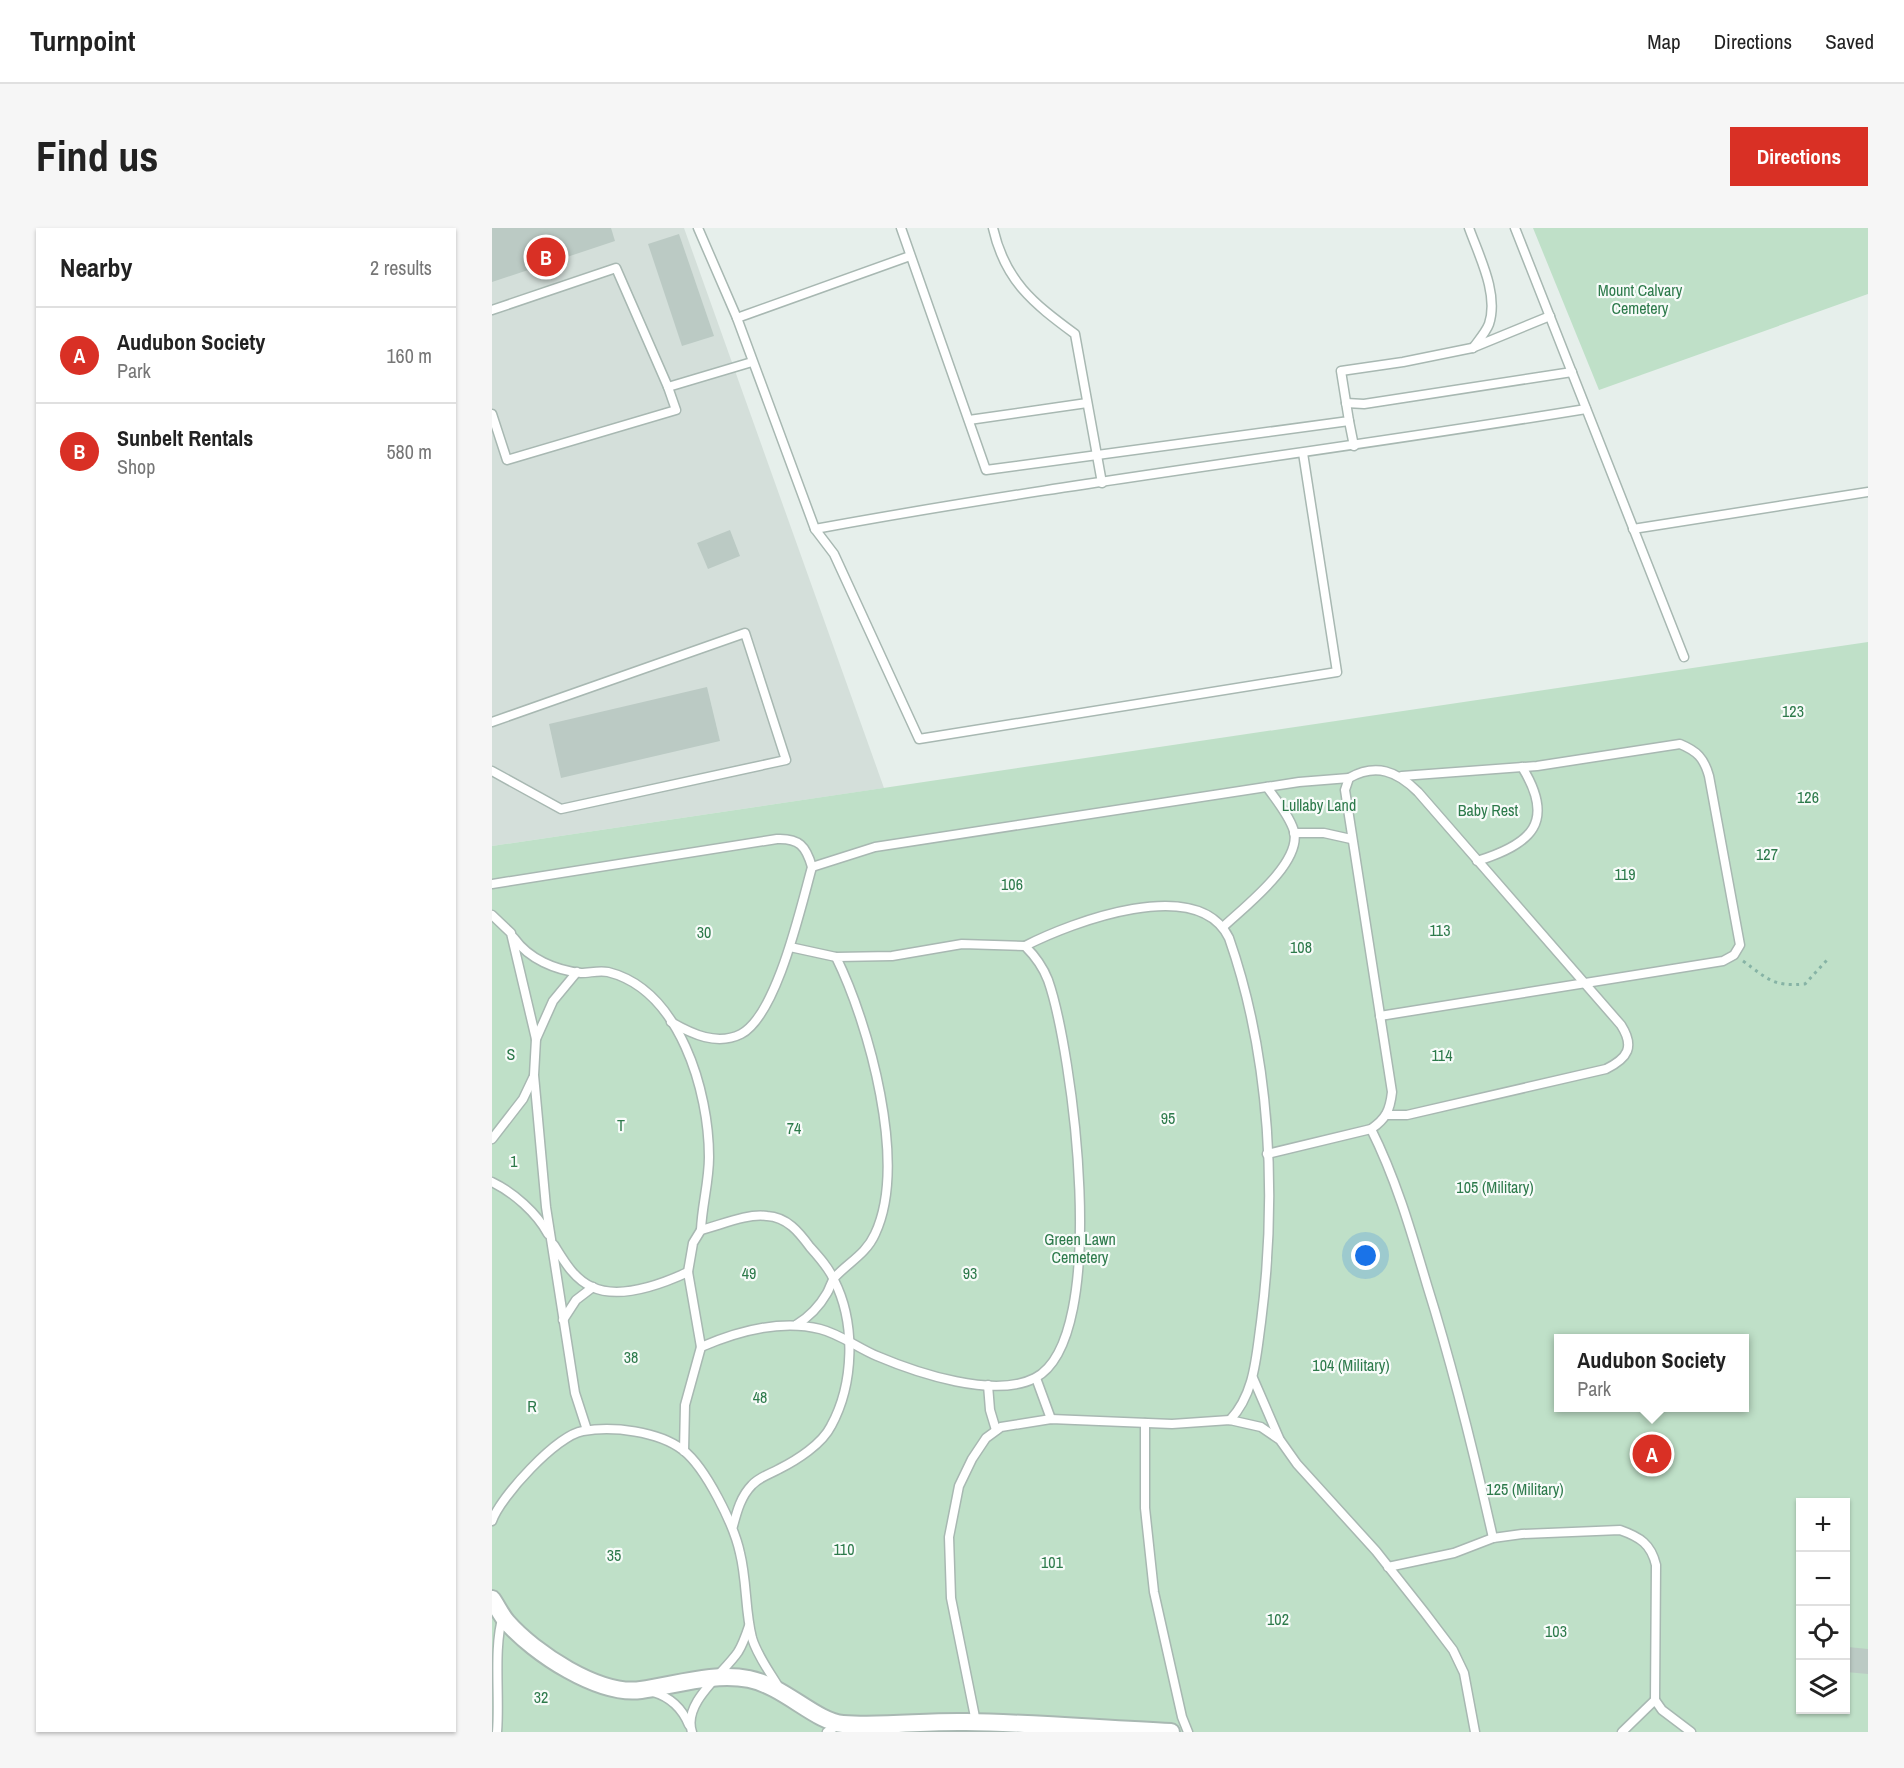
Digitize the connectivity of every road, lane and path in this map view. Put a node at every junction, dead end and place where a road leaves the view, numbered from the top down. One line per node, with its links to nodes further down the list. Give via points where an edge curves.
1 (698, 228): 9 (lane)
2 (901, 228): 6 (lane)
3 (993, 228): 14 (lane, via 1013,280 1035,304 1074,334)
4 (1469, 228): 10 (lane, via 1492,303 1489,326)
5 (1515, 228): 8 (lane)
6 (910, 256): 9 (lane); 18 (lane)
7 (492, 310): 13 (lane, via 616,268)
8 (1550, 316): 10 (lane); 12 (lane)
9 (737, 318): 11 (lane)
10 (1472, 348): 15 (lane, via 1404,363 1341,371)
11 (752, 362): 13 (lane); 25 (lane)
12 (1572, 372): 15 (lane, via 1364,404); 16 (lane)
13 (668, 387): 17 (lane, via 676,410 507,460)
14 (1087, 403): 18 (lane); 22 (lane)
15 (1346, 403): 19 (lane)
16 (1586, 409): 20 (lane); 26 (lane)
17 (492, 414)
18 (969, 420): 22 (lane, via 986,470)
19 (1349, 421): 20 (lane); 22 (lane)
20 (1354, 446): 21 (lane)
21 (1303, 453): 23 (lane); 25 (lane, via 1337,672 919,739 834,554)
22 (1096, 454): 23 (lane)
23 (1102, 483): 25 (lane)
24 (1868, 492): 26 (lane)
25 (814, 528)
26 (1633, 529): 27 (lane)
27 (1684, 657)
28 (492, 722): 30 (lane, via 745,633 786,760 561,809)
29 (1521, 767): 31 (lane); 36 (lane, via 1535,798 1535,828 1521,842); 44 (lane, via 1680,744 1699,754 1709,776 1740,935)
30 (492, 771)
31 (1402, 776): 32 (lane, via 1385,770 1361,771); 36 (lane)
32 (1349, 778): 33 (lane); 35 (lane, via 1345,790)
33 (1267, 787): 34 (lane); 37 (lane, via 875,847)
34 (1294, 833): 35 (lane, via 1324,833); 40 (lane, via 1290,857 1282,869)
35 (1351, 839): 49 (lane)
36 (1477, 861): 48 (lane)
37 (812, 867): 38 (lane, via 801,844 792,838); 43 (lane)
38 (492, 884)
39 (492, 915): 41 (lane)
40 (1223, 927): 42 (lane, via 1194,910 1149,906 1065,928); 56 (lane, via 1235,955 1252,1025)
41 (511, 933): 47 (lane, via 534,958); 51 (lane)
42 (1025, 946): 45 (lane, via 962,945 892,956); 68 (lane, via 1039,961 1055,1004 1072,1095 1080,1191 1077,1276 1064,1341)
43 (790, 947): 45 (lane); 50 (lane, via 754,1024 740,1034 726,1039 708,1038)
44 (1734, 955): 46 (path, via 1764,979 1785,986 1805,984); 48 (lane, via 1723,961)
45 (836, 957): 61 (lane, via 864,1025 881,1097 887,1167 882,1217 875,1235 866,1251)
46 (1827, 960)
47 (577, 972): 50 (lane, via 605,971 641,987 654,997); 51 (lane, via 553,1001)
48 (1584, 984): 49 (lane); 53 (lane, via 1629,1037 1622,1062 1606,1070 1407,1115)
49 (1380, 1016): 53 (lane, via 1392,1092)
50 (671, 1022): 58 (lane, via 700,1084 706,1119 708,1166)
51 (536, 1039): 52 (lane)
52 (534, 1075): 55 (lane, via 524,1099); 59 (lane)
53 (1386, 1115): 54 (lane)
54 (1371, 1130): 56 (lane); 80 (lane, via 1401,1197 1434,1305)
55 (492, 1139)
56 (1267, 1154): 67 (lane, via 1265,1287)
57 (492, 1182): 59 (lane, via 541,1221)
58 (701, 1230): 60 (lane, via 693,1244); 61 (lane, via 767,1215 783,1220 806,1241)
59 (551, 1240): 62 (lane, via 567,1266); 63 (lane)
60 (688, 1272): 62 (lane, via 640,1290); 66 (lane)
61 (834, 1279): 64 (lane, via 817,1308); 65 (lane)
62 (593, 1287): 63 (lane, via 576,1300)
63 (563, 1320): 73 (lane, via 575,1393)
64 (796, 1325): 65 (lane, via 820,1329); 66 (lane, via 749,1330)
65 (849, 1342): 69 (lane, via 944,1378); 79 (lane, via 845,1387 830,1428 804,1453 752,1485 737,1509)
66 (701, 1347): 76 (lane, via 686,1396)
67 (1253, 1377): 71 (lane, via 1244,1401); 75 (lane)
68 (1036, 1378): 69 (lane); 70 (lane)
69 (988, 1385): 74 (lane)
70 (1051, 1419): 72 (lane); 74 (lane)
71 (1230, 1420): 72 (lane); 75 (lane, via 1261,1427)
72 (1145, 1423): 96 (lane, via 1145,1508 1154,1592)
73 (587, 1430): 76 (lane, via 644,1434); 77 (lane, via 574,1432 539,1458)
74 (996, 1430): 89 (lane, via 972,1458 959,1486 949,1537 951,1598)
75 (1280, 1440): 81 (lane)
76 (684, 1451): 79 (lane)
77 (494, 1513): 78 (lane)
78 (492, 1521)
79 (733, 1526): 84 (lane, via 746,1581)
80 (1493, 1538): 81 (lane, via 1443,1556); 88 (lane, via 1620,1530 1645,1542 1656,1564)
81 (1388, 1567): 97 (lane, via 1453,1650 1464,1673)
82 (492, 1599): 83 (street)
83 (503, 1616): 87 (street, via 550,1658 581,1677 607,1687); 94 (lane, via 497,1633)
84 (750, 1623): 85 (lane, via 737,1653); 86 (lane, via 758,1653)
85 (716, 1679): 86 (street, via 747,1678); 87 (street); 92 (lane, via 694,1707)
86 (779, 1689): 91 (street)
87 (638, 1690): 92 (lane, via 664,1695 682,1711)
88 (1655, 1700): 98 (lane); 99 (lane)
89 (976, 1722): 90 (street); 93 (street)
90 (933, 1727): 91 (street)
91 (834, 1728)
92 (689, 1729)
93 (1121, 1731): 95 (street)
94 (497, 1732)
95 (1171, 1732)
96 (1188, 1732)
97 (1475, 1732)
98 (1622, 1732)
99 (1691, 1732)

